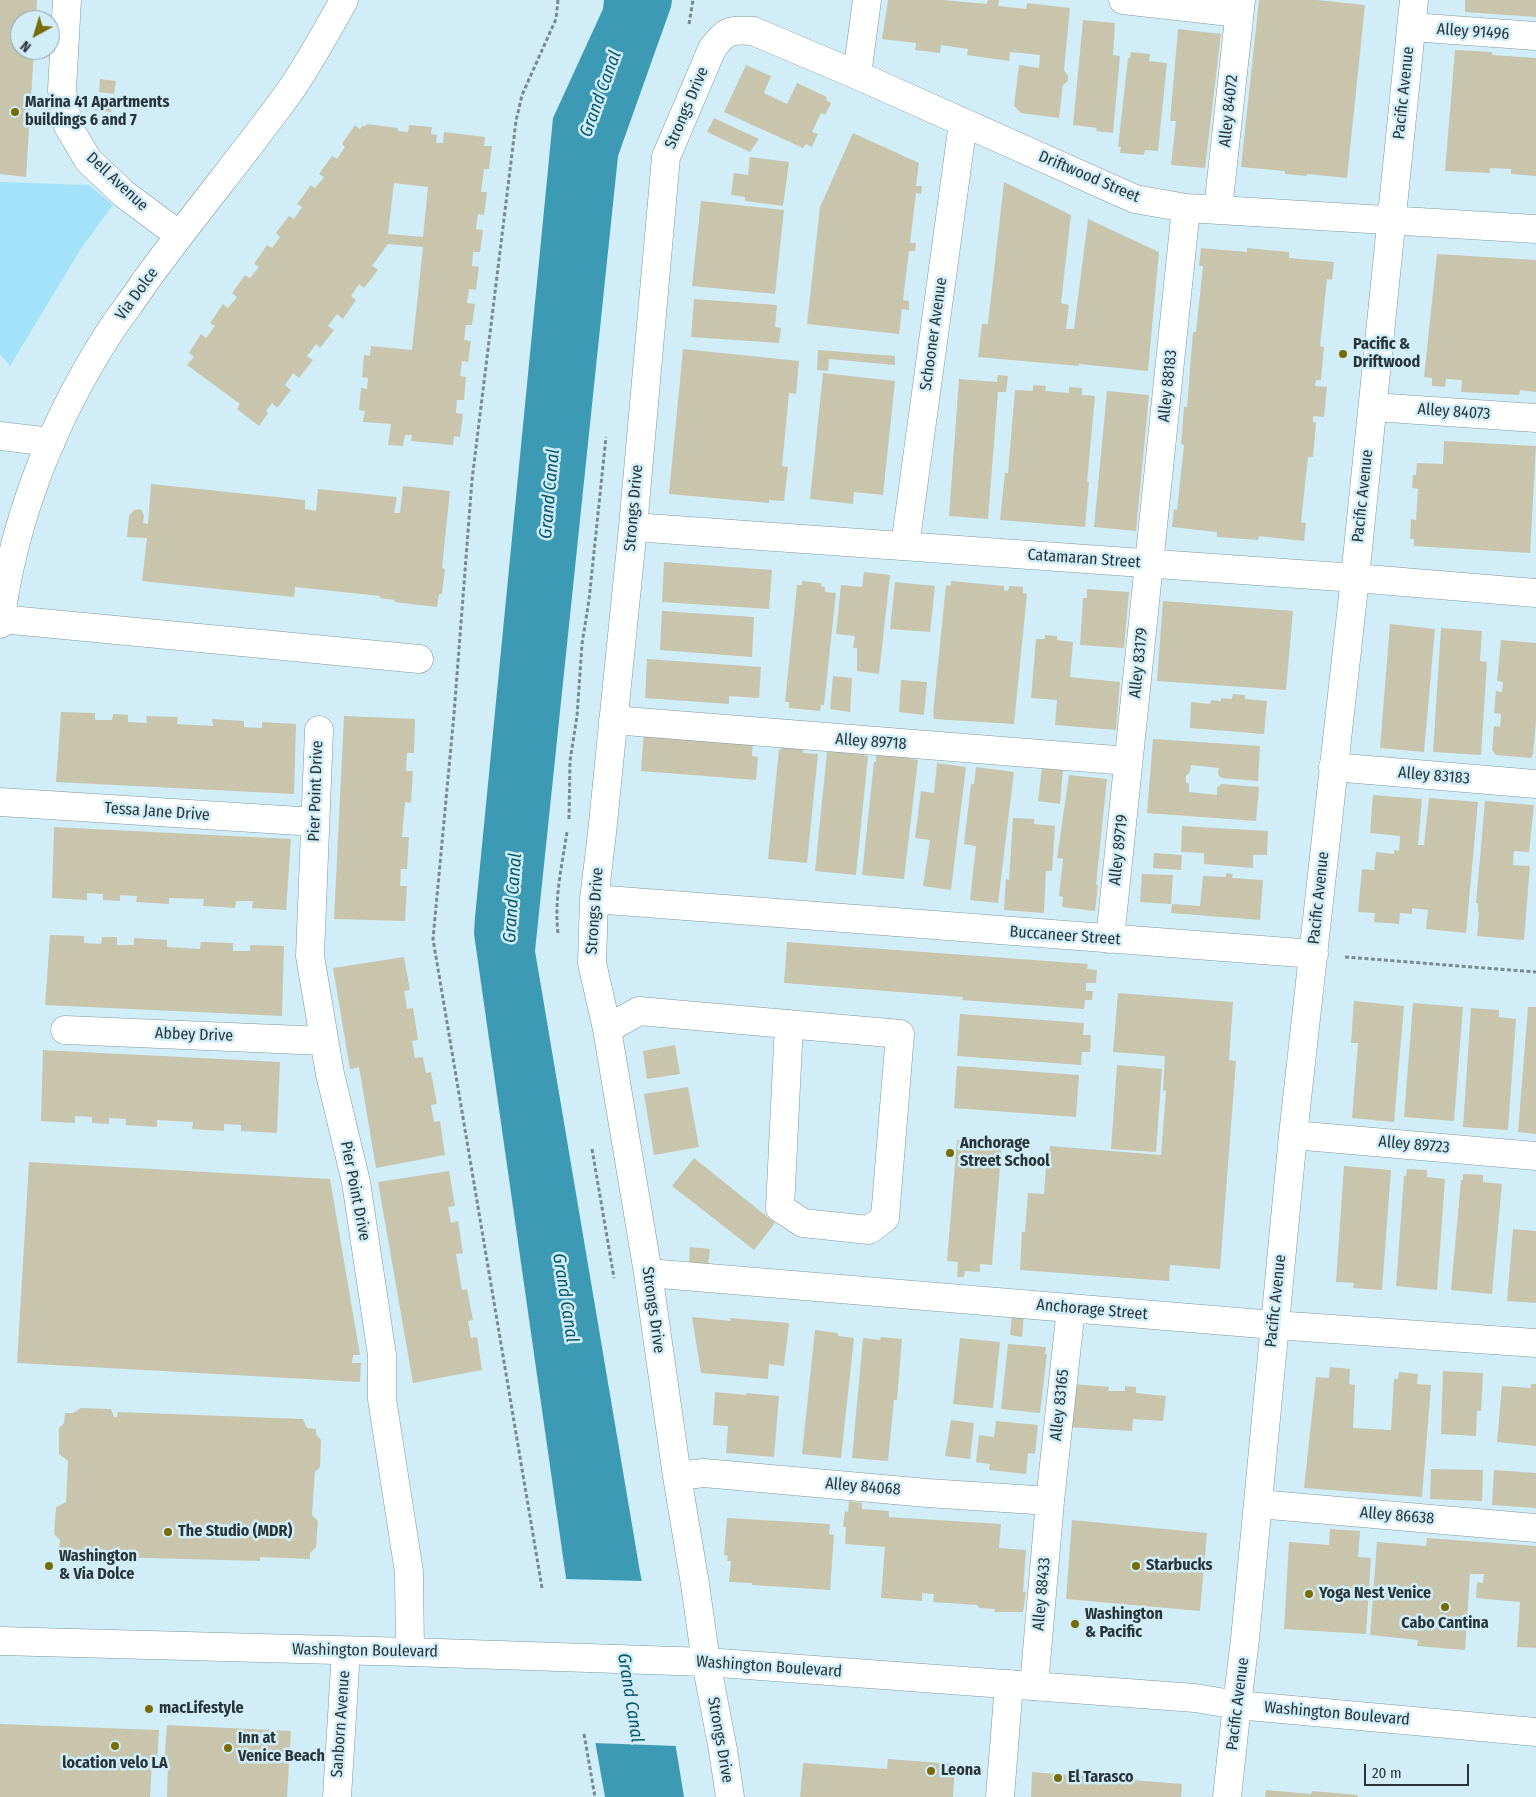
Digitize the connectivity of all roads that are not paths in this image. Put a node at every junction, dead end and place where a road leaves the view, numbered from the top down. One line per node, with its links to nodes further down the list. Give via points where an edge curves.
1 (67, 0): 16 (street, Dell Avenue, via 62,90 68,126 88,160 124,194)
2 (344, 0): 16 (street, Via Dolce, via 290,90)
3 (867, 0): 10 (street)
4 (1123, 0): 6 (street)
5 (1414, 0): 7 (street, Pacific Avenue)
6 (1240, 6): 13 (street, Alley 84072)
7 (1411, 27): 9 (street, Alley 91496); 14 (street, Pacific Avenue)
8 (728, 31): 10 (street, Driftwood Street, via 753,31); 22 (street, Strongs Drive, via 712,49 666,157)
9 (1536, 36)
10 (857, 75): 11 (street, Driftwood Street)
11 (963, 122): 12 (street, Driftwood Street, via 1135,200); 23 (street, Schooner Avenue)
12 (1186, 208): 13 (street, Driftwood Street); 24 (street, Alley 88183)
13 (1218, 209): 14 (street, Driftwood Street)
14 (1391, 219): 15 (street, Driftwood Street); 17 (street, Pacific Avenue)
15 (1536, 229)
16 (179, 236): 20 (street, Via Dolce, via 109,332)
17 (1373, 407): 18 (street, Alley 84073); 25 (street, Pacific Avenue)
18 (1536, 418)
19 (0, 436): 20 (street)
20 (51, 442): 21 (street, Via Dolce, via 28,499)
21 (11, 523): 27 (street, Via Dolce, via 11,565)
22 (633, 527): 23 (street, Catamaran Street); 30 (street, Strongs Drive)
23 (905, 546): 24 (street, Catamaran Street)
24 (1149, 564): 25 (street, Catamaran Street); 32 (street, Alley 83179)
25 (1355, 578): 26 (street, Catamaran Street); 33 (street, Pacific Avenue)
26 (1536, 593)
27 (0, 619): 28 (street, Via Dolce); 29 (street)
28 (0, 624)
29 (419, 659)
30 (613, 720): 32 (street, Alley 89718); 37 (street, Strongs Drive)
31 (318, 730): 36 (street, Pier Point Drive)
32 (1128, 761): 38 (street, Alley 89719)
33 (1333, 768): 34 (street, Alley 83183); 39 (street, Pacific Avenue)
34 (1536, 784)
35 (0, 802): 36 (street, Tessa Jane Drive)
36 (315, 822): 43 (street, Pier Point Drive, via 310,956)
37 (594, 899): 38 (street, Buccaneer Street); 41 (street, Strongs Drive, via 592,963)
38 (1110, 939): 39 (street, Buccaneer Street)
39 (1314, 954): 44 (street, Pacific Avenue)
40 (789, 1024): 40 (street, via 900,1034 885,1218 870,1230 803,1224 780,1208); 41 (street, via 639,1011)
41 (607, 1029): 46 (street, Strongs Drive)
42 (65, 1030): 43 (street, Abbey Drive)
43 (324, 1041): 56 (street, Pier Point Drive, via 356,1182 380,1346 382,1399 409,1572)
44 (1293, 1135): 45 (street, Alley 89723); 48 (street, Pacific Avenue)
45 (1536, 1156)
46 (648, 1272): 47 (street, Anchorage Street); 50 (street, Strongs Drive)
47 (1071, 1308): 48 (street, Anchorage Street); 51 (street, Alley 83165)
48 (1274, 1325): 49 (street, Anchorage Street); 52 (street, Pacific Avenue)
49 (1536, 1343)
50 (677, 1476): 51 (street, Alley 84068, via 704,1472); 57 (street, Strongs Drive)
51 (1050, 1501): 58 (street, Alley 88433)
52 (1258, 1504): 53 (street, Alley 86638); 59 (street, Pacific Avenue)
53 (1536, 1528)
54 (0, 1641): 55 (street, Washington Boulevard)
55 (346, 1651): 56 (street, Washington Boulevard); 61 (street, Sanborn Avenue)
56 (410, 1652): 57 (street, Washington Boulevard)
57 (706, 1662): 58 (street, Washington Boulevard); 62 (street, Strongs Drive)
58 (1021, 1685): 59 (street, Washington Boulevard, via 1195,1698); 63 (street)
59 (1237, 1705): 60 (street, Washington Boulevard); 64 (street, Pacific Avenue)
60 (1536, 1732)
61 (337, 1797)
62 (730, 1797)
63 (1000, 1797)
64 (1227, 1797)

